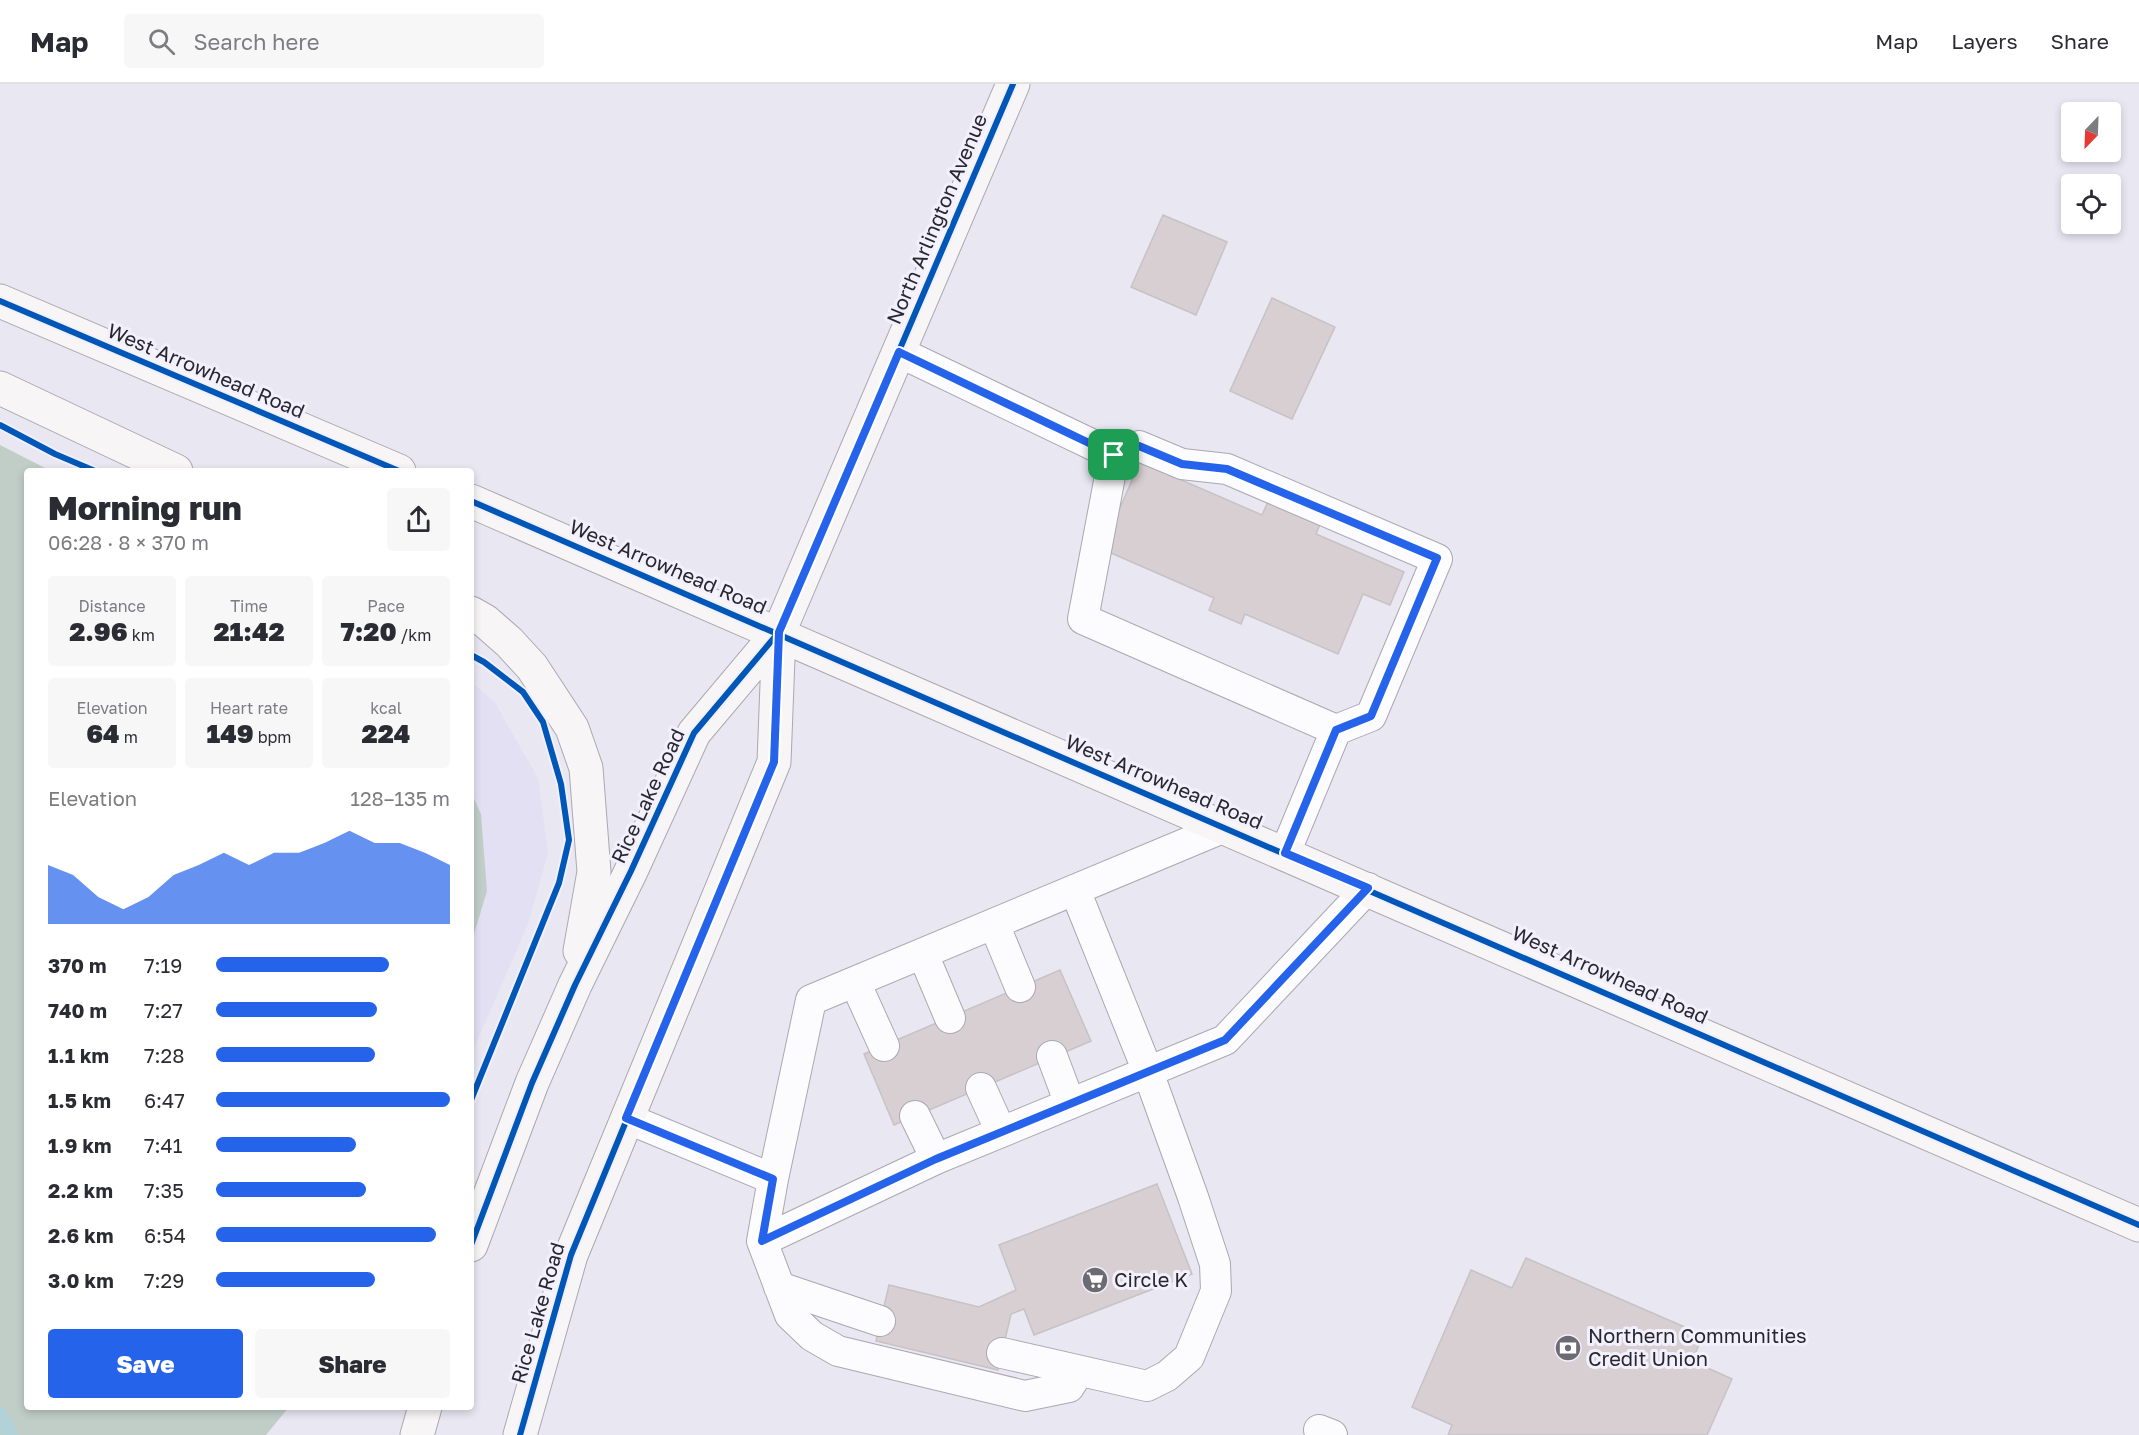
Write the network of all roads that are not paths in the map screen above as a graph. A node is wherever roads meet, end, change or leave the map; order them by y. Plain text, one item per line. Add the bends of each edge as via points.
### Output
1 (1013, 84) edge
2 (0, 301) edge
3 (899, 352) junction
4 (0, 388) edge
5 (1114, 455) junction
6 (170, 468) edge
7 (392, 468) edge
8 (474, 502) edge
9 (474, 615) edge
10 (779, 632) junction
11 (1336, 730) junction
12 (1225, 827) junction
13 (1285, 853) junction
14 (1368, 888) junction
15 (1075, 890) junction
16 (994, 924) junction
17 (923, 954) junction
18 (855, 982) junction
19 (575, 985) junction
20 (1020, 987) dead end
21 (950, 1017) dead end
22 (884, 1046) dead end
23 (1052, 1056) dead end
24 (1148, 1072) junction
25 (981, 1088) dead end
26 (1070, 1104) junction
27 (915, 1116) dead end
28 (626, 1118) junction
29 (1001, 1132) junction
30 (936, 1159) junction
31 (773, 1179) junction
32 (2139, 1225) edge
33 (474, 1237) edge
34 (762, 1241) junction
35 (779, 1287) junction
36 (880, 1321) dead end
37 (1002, 1353) dead end
38 (1079, 1371) junction
39 (423, 1410) edge
40 (417, 1435) edge
41 (520, 1435) edge

1 - 3 main road, North Arlington Avenue
2 - 7 main road, West Arrowhead Road
3 - 5 lane
3 - 10 main road, North Arlington Avenue
4 - 6 main road
5 - 11 lane via 1083,619
5 - 11 lane via 1139,446 1182,464 1227,469 1437,558 1371,716
8 - 10 main road, West Arrowhead Road
9 - 19 main road via 509,642 532,667 572,728 586,768 594,872
10 - 12 main road, West Arrowhead Road
10 - 19 main road, Rice Lake Road via 693,733
10 - 28 main road, Rice Lake Road via 774,762
11 - 13 lane
12 - 13 main road, West Arrowhead Road
12 - 15 lane
13 - 14 main road, West Arrowhead Road
14 - 24 lane via 1225,1040
14 - 32 main road, West Arrowhead Road
15 - 16 lane
15 - 24 lane
16 - 17 lane
16 - 20 lane
17 - 18 lane
17 - 21 lane
18 - 22 lane
18 - 31 lane via 811,1000
19 - 33 main road, Rice Lake Road via 532,1083
23 - 26 lane
24 - 26 lane
24 - 38 lane via 1215,1264 1216,1291 1190,1357 1167,1376 1147,1386
25 - 29 lane
26 - 29 lane
27 - 30 lane
28 - 31 lane
28 - 41 main road, Rice Lake Road via 571,1255
29 - 30 lane
30 - 34 lane
31 - 34 lane
34 - 35 lane
35 - 36 lane
35 - 38 lane via 790,1315 812,1336 838,1351 1025,1396 1069,1387
37 - 38 lane
39 - 40 main road

